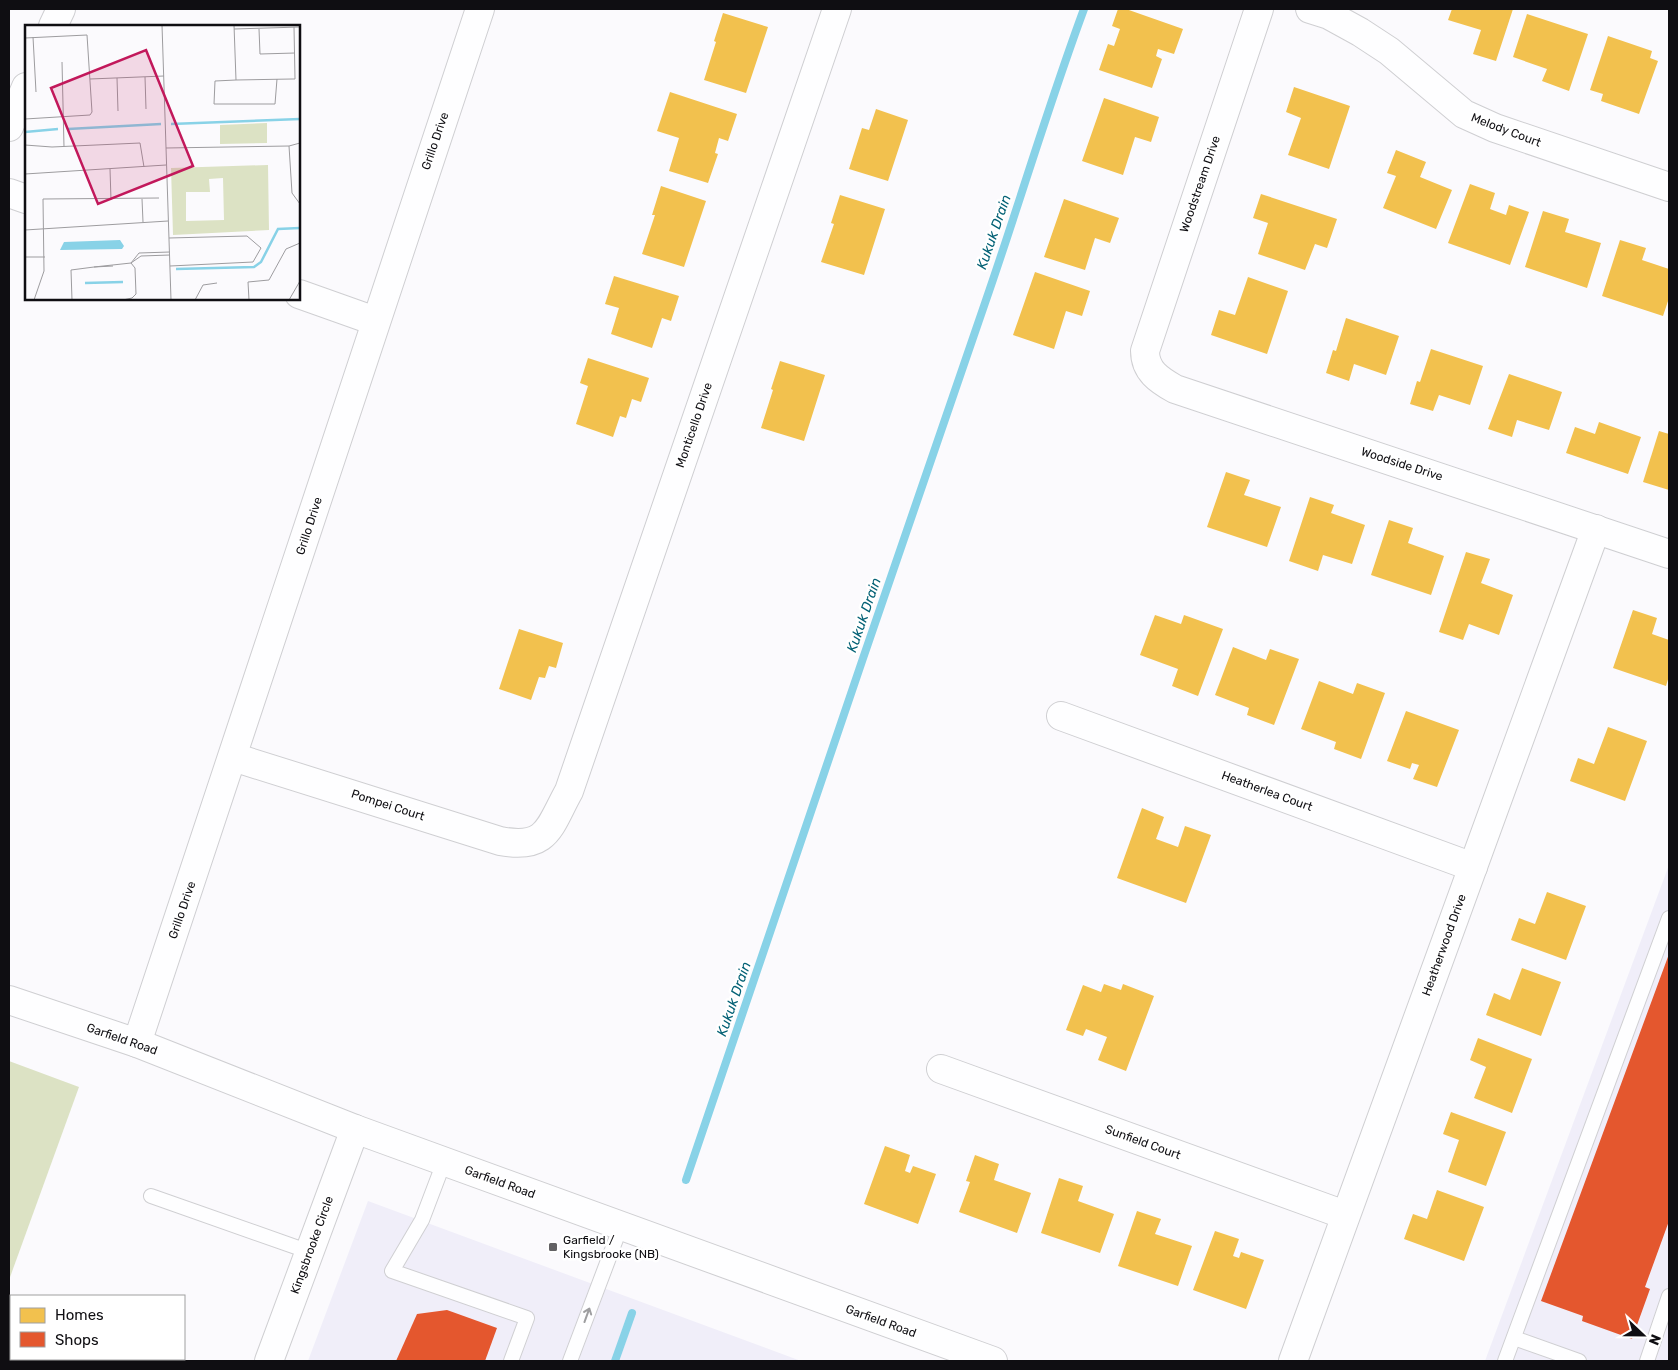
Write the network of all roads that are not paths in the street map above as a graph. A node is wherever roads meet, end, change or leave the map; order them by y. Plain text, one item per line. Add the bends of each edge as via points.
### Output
1 (61, 9) edge
2 (480, 9) edge
3 (837, 9) edge
4 (1259, 9) edge
5 (1310, 9) edge
6 (53, 25) edge
7 (25, 89) edge
8 (9, 127) edge
9 (1669, 187) edge
10 (9, 193) edge
11 (25, 199) edge
12 (300, 294) edge
13 (375, 321) junction
14 (1145, 360) joint
15 (1596, 529) junction
16 (1669, 554) edge
17 (1061, 716) dead end
18 (233, 756) junction
19 (543, 837) joint
20 (1473, 867) junction
21 (1669, 918) edge
22 (9, 1000) edge
23 (138, 1043) junction
24 (941, 1069) dead end
25 (355, 1129) junction
26 (444, 1162) junction
27 (151, 1196) dead end
28 (1345, 1215) junction
29 (621, 1226) junction
30 (310, 1252) junction
31 (1669, 1296) edge
32 (1514, 1338) junction
33 (269, 1361) edge
34 (511, 1361) edge
35 (570, 1361) edge
36 (993, 1361) edge
37 (1293, 1361) edge
38 (1505, 1361) edge
39 (1579, 1361) edge
40 (1647, 1361) edge

1 - 6 street
2 - 13 street, Grillo Drive
3 - 19 street, Monticello Drive via 569,791
4 - 14 street, Woodstream Drive via 1152,326
5 - 9 street, Melody Court via 1329,15 1389,51 1464,114 1495,128
7 - 8 street
10 - 11 street
12 - 13 street
13 - 18 street, Grillo Drive
14 - 15 street, Woodside Drive via 1151,372 1176,389
15 - 16 street, Woodside Drive
15 - 20 street, Heatherwood Drive
17 - 20 street, Heatherlea Court
18 - 19 street, Pompei Court via 500,841 516,844
18 - 23 street, Grillo Drive
20 - 28 street, Heatherwood Drive
21 - 32 lane
22 - 23 street, Garfield Road
23 - 25 street, Garfield Road
24 - 28 street, Sunfield Court
25 - 26 street, Garfield Road
25 - 30 street, Kingsbrooke Circle
26 - 29 street, Garfield Road
26 - 34 lane via 422,1220 392,1270 527,1318
27 - 30 lane
28 - 37 street, Heatherwood Drive
35 -> 29 lane
29 - 36 street, Garfield Road
30 - 33 street, Kingsbrooke Circle
31 - 40 lane
32 - 38 lane
32 - 39 lane

